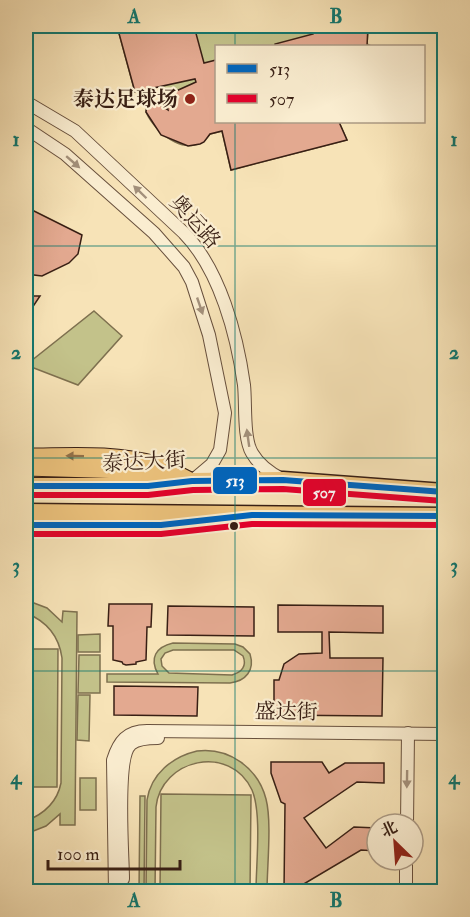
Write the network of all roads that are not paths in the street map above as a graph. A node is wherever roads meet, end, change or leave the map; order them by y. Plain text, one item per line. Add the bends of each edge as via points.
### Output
1 (26, 102) edge
2 (26, 128) edge
3 (26, 456) edge
4 (26, 468) edge
5 (284, 480) junction
6 (192, 481) junction
7 (26, 486) edge
8 (444, 492) edge
9 (26, 512) edge
10 (252, 515) junction
11 (444, 516) edge
12 (26, 525) edge
13 (444, 734) edge
14 (408, 737) junction
15 (129, 740) junction
16 (444, 740) edge
17 (407, 812) edge
18 (26, 855) edge
19 (406, 872) edge
20 (29, 891) edge
21 (115, 891) edge
22 (123, 891) edge
23 (406, 891) edge

5 -> 1 street, 奥运路 via 268,472 250,451 236,348 206,260 184,233 75,131
2 -> 6 street, 奥运路 via 65,154 154,233 192,282 209,335 225,413 220,450 212,465
6 -> 3 main road via 157,464 136,459
4 - 6 main road via 126,471
5 - 6 highway, 泰达大街
5 - 8 highway, 泰达大街
6 - 7 highway, 泰达大街 via 147,486
9 - 10 highway
10 - 11 highway
10 - 12 main road via 161,525
13 - 14 street, 盛达街
14 - 15 street, 盛达街
14 - 16 street, 盛达街
14 -> 17 street
15 - 21 street via 116,751 112,770
15 - 22 street via 121,779
18 - 20 lane
19 - 23 street

